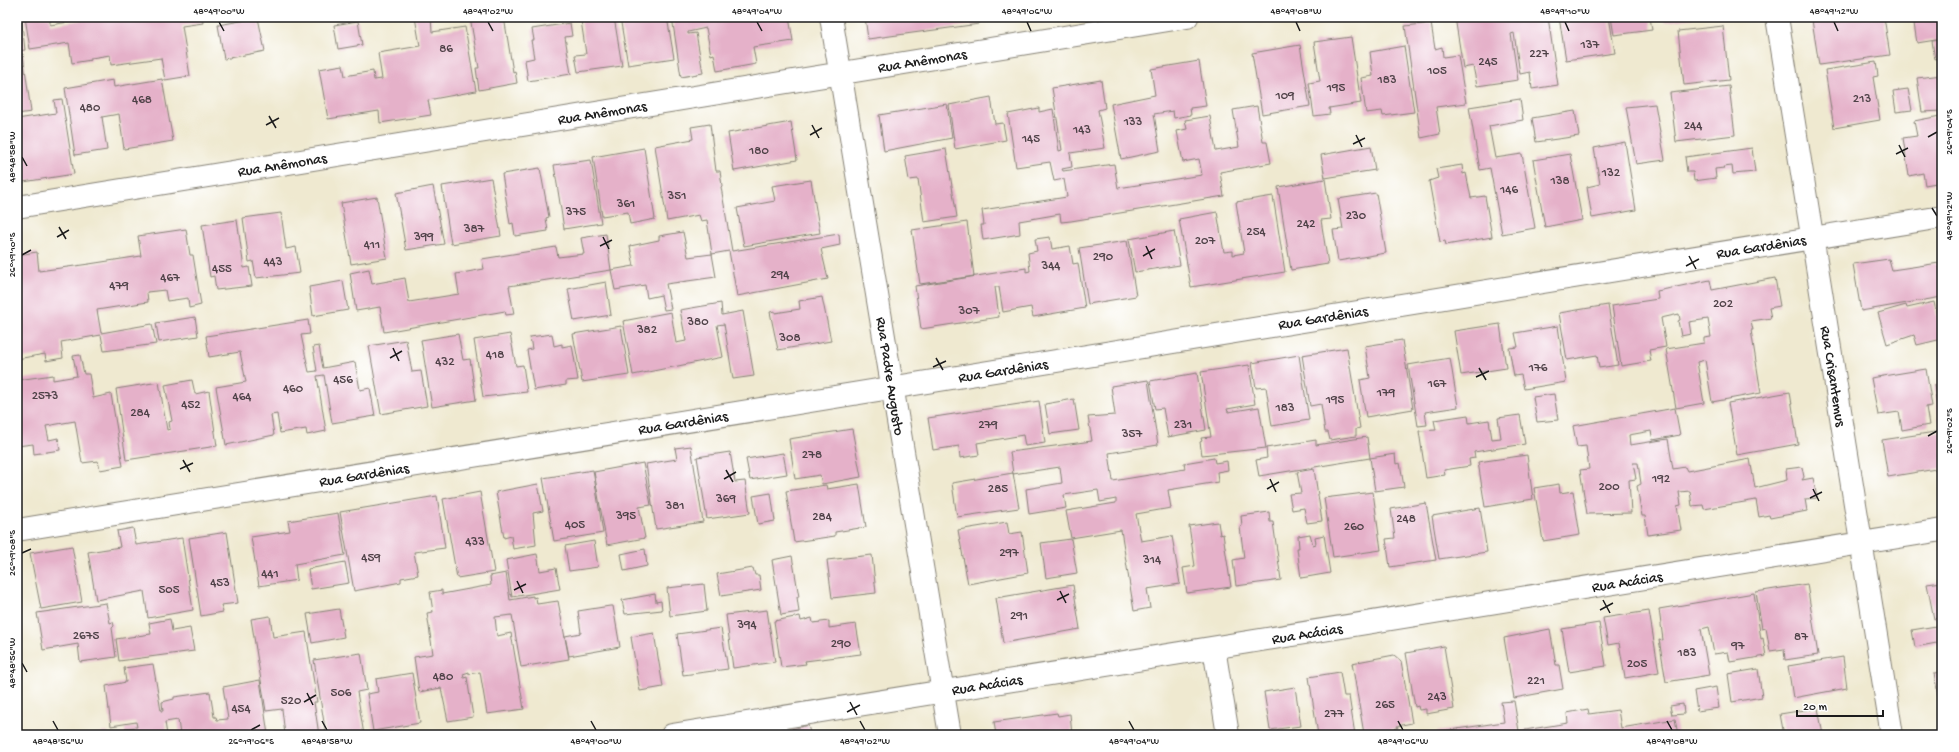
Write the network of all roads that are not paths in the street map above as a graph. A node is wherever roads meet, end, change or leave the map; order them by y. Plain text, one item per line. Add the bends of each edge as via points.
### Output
1 (831, 17) edge
2 (1187, 17) edge
3 (1777, 17) edge
4 (840, 73) junction
5 (17, 207) edge
6 (1942, 216) edge
7 (1812, 238) junction
8 (892, 388) junction
9 (17, 530) edge
10 (1942, 530) edge
11 (1861, 543) junction
12 (1214, 648) junction
13 (943, 691) junction
14 (672, 735) edge
15 (950, 735) edge
16 (1228, 735) edge
17 (1892, 735) edge

1 - 4 street, Rua Padre Augusto
2 - 4 street, Rua Anêmonas
3 - 7 street, Rua Crisantemus
4 - 5 street, Rua Anêmonas
4 - 8 street, Rua Padre Augusto
6 - 7 street, Rua Gardênias
7 - 8 street, Rua Gardênias
7 - 11 street, Rua Crisantemus
8 - 9 street, Rua Gardênias
8 - 13 street, Rua Padre Augusto
10 - 11 street, Rua Acácias
11 - 12 street, Rua Acácias
11 - 17 street, Rua Crisantemus
12 - 13 street, Rua Acácias
12 - 16 street
13 - 14 street, Rua Acácias
13 - 15 street, Rua Padre Augusto

